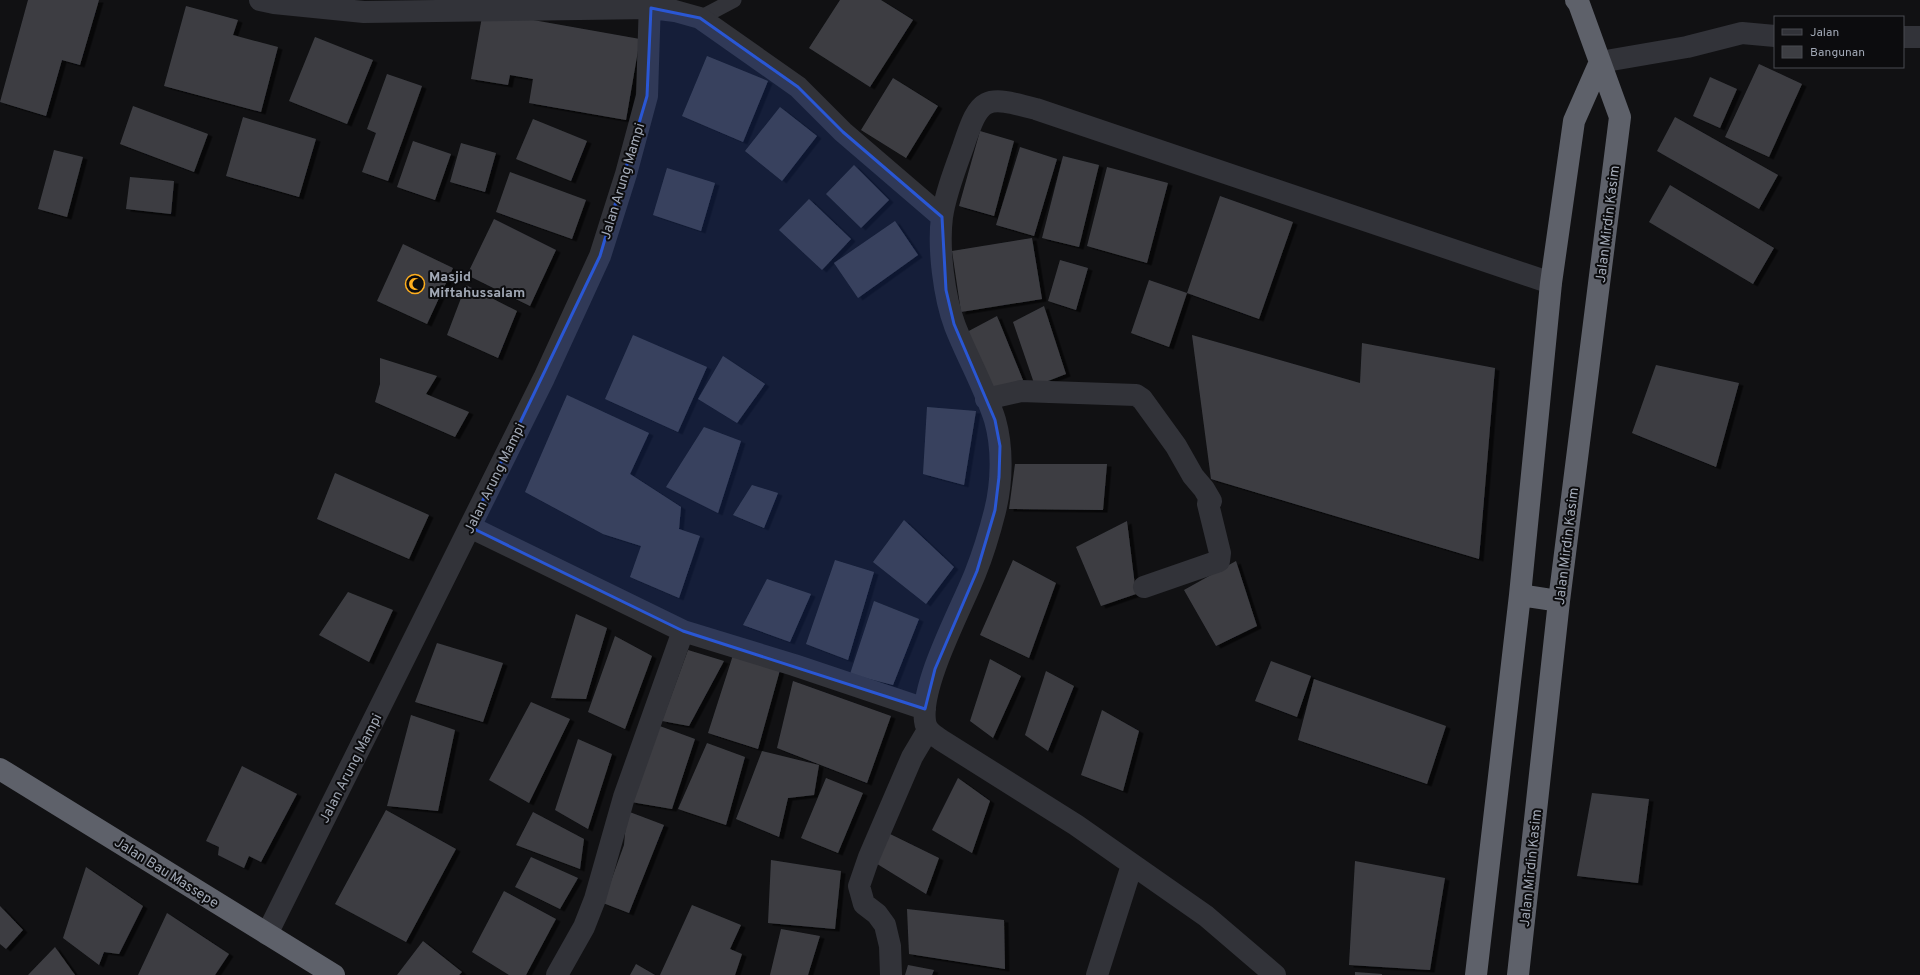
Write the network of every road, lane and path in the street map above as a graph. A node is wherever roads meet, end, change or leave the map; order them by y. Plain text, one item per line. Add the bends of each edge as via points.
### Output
1 (260, 0) edge
2 (734, 0) edge
3 (1576, 0) edge
4 (651, 4) edge
5 (700, 18) junction
6 (1774, 36) edge
7 (1904, 37) edge
8 (1920, 37) edge
9 (1600, 62) junction
10 (942, 217) junction
11 (1551, 283) junction
12 (986, 399) junction
13 (470, 527) junction
14 (1144, 587) dead end
15 (1520, 595) junction
16 (1559, 601) junction
17 (683, 631) junction
18 (925, 709) junction
19 (928, 730) junction
20 (0, 769) edge
21 (1132, 865) junction
22 (267, 934) junction
23 (334, 975) edge
24 (557, 975) edge
25 (891, 975) edge
26 (1097, 975) edge
27 (1275, 975) edge
28 (1476, 975) edge
29 (1518, 975) edge

1 - 4 street via 364,12
2 - 5 lane
3 - 9 highway
4 - 5 street
4 - 13 street, Jalan Arung Mampi via 647,96 600,256 544,378
5 - 10 street via 798,87 843,132
6 - 9 street via 1742,33
7 - 8 street
9 - 11 highway via 1574,121
9 - 16 highway, Jalan Mirdin Kasim via 1620,117
10 - 11 street via 972,119 981,107 992,100 1005,100
10 - 12 street via 942,255 946,290 954,324
11 - 15 highway
12 - 14 street via 1021,392 1136,394 1142,399 1176,446 1192,476 1210,498 1208,504 1220,553 1219,561
12 - 18 street via 995,420 1000,446 995,510 976,571 935,669
13 - 17 street
13 - 22 street, Jalan Arung Mampi
15 - 16 highway
15 - 28 highway
16 - 29 highway, Jalan Mirdin Kasim
17 - 18 street
17 - 24 street via 624,797 595,899 584,927
18 - 19 street
19 - 21 street via 1076,825
19 - 25 street via 912,757 859,886 864,904 877,914 885,925 890,946
20 - 22 highway, Jalan Bau Massepe
21 - 26 street
21 - 27 street via 1206,916
22 - 23 highway, Jalan Bau Massepe

